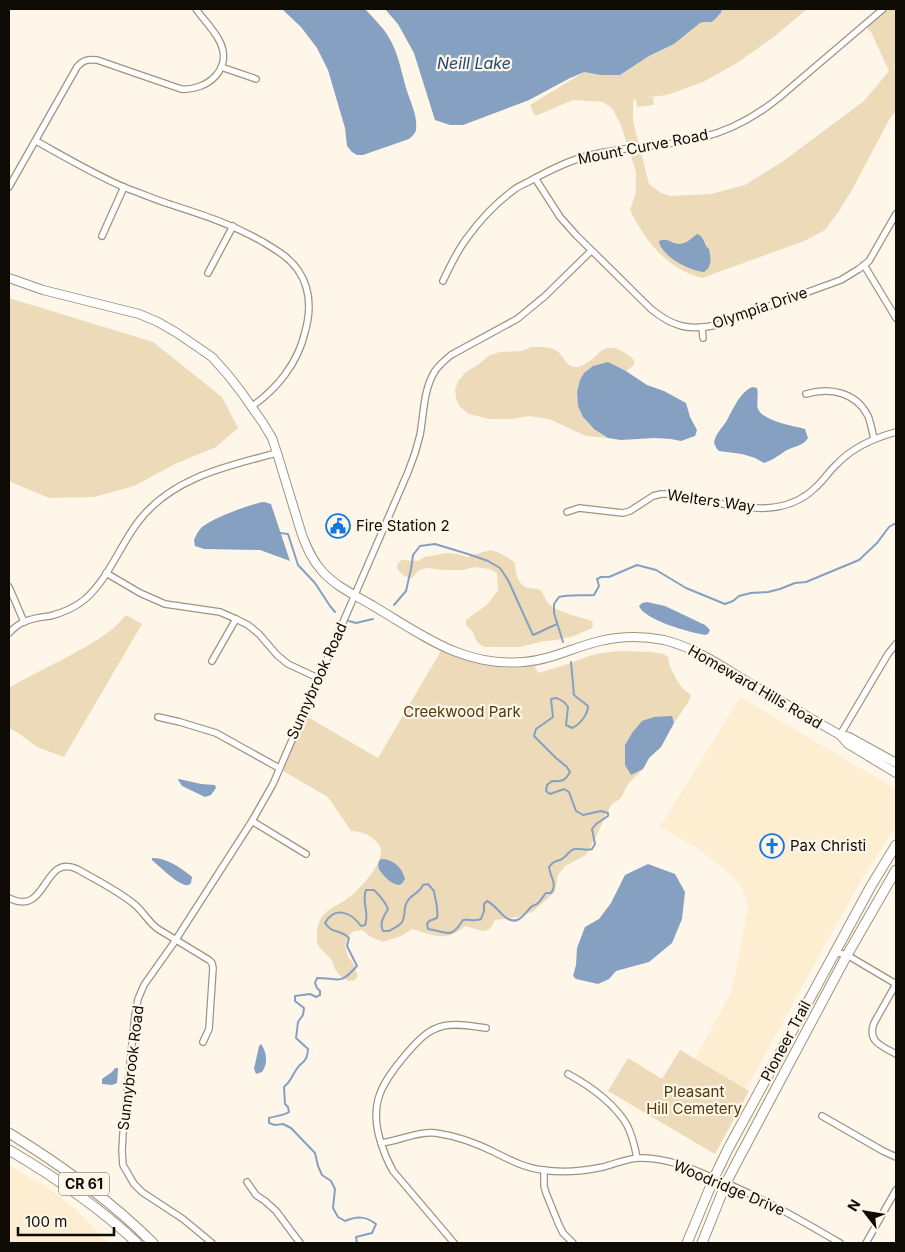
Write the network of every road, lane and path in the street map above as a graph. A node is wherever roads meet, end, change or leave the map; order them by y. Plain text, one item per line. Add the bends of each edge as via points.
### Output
1 (196, 9) edge
2 (883, 9) edge
3 (221, 67) junction
4 (256, 79) dead end
5 (36, 141) junction
6 (535, 178) junction
7 (9, 187) edge
8 (124, 187) junction
9 (896, 214) edge
10 (233, 226) junction
11 (102, 236) dead end
12 (591, 251) junction
13 (864, 265) junction
14 (208, 273) dead end
15 (9, 278) edge
16 (443, 281) dead end
17 (896, 318) edge
18 (702, 327) junction
19 (703, 338) dead end
20 (806, 394) dead end
21 (251, 407) junction
22 (896, 432) edge
23 (874, 439) junction
24 (277, 453) junction
25 (567, 512) dead end
26 (106, 573) junction
27 (9, 587) edge
28 (354, 595) junction
29 (236, 619) junction
30 (24, 622) junction
31 (9, 633) edge
32 (896, 644) edge
33 (212, 661) dead end
34 (318, 678) junction
35 (158, 717) dead end
36 (840, 735) junction
37 (896, 763) edge
38 (279, 768) junction
39 (896, 773) edge
40 (252, 821) junction
41 (896, 845) edge
42 (306, 854) dead end
43 (62, 860) dead end
44 (64, 867) junction
45 (896, 870) edge
46 (9, 898) edge
47 (176, 940) junction
48 (834, 952) junction
49 (847, 955) junction
50 (896, 984) edge
51 (486, 1028) dead end
52 (203, 1042) dead end
53 (896, 1054) edge
54 (568, 1074) dead end
55 (822, 1116) dead end
56 (9, 1133) edge
57 (381, 1143) junction
58 (9, 1150) edge
59 (896, 1157) edge
60 (637, 1158) junction
61 (544, 1170) junction
62 (714, 1178) junction
63 (247, 1182) dead end
64 (726, 1183) junction
65 (896, 1190) edge
66 (137, 1243) edge
67 (153, 1243) edge
68 (212, 1243) edge
69 (300, 1243) edge
70 (454, 1243) edge
71 (573, 1243) edge
72 (687, 1243) edge
73 (702, 1243) edge
74 (840, 1243) edge
75 (866, 1243) edge

1 - 3 street via 220,40
2 - 6 street, Mount Curve Road via 764,110 743,122 701,138 592,154
3 - 4 street
3 - 5 street via 205,85 190,89 91,57 77,67
5 - 7 street
5 - 8 street
6 - 12 street, Olympia Drive via 560,217
6 - 16 street, Mount Curve Road via 500,202 478,225 454,258
8 - 10 street
8 - 11 street
9 - 13 street, Olympia Drive
10 - 14 street
10 - 21 street via 281,252 290,261 304,282 310,307 304,336 291,366 270,392
12 - 18 street, Olympia Drive via 670,323
12 - 28 street, Sunnybrook Road via 517,319 451,354 435,371 427,393 415,454
13 - 17 street
13 - 18 street, Olympia Drive via 841,280 718,325
15 - 21 street, Homeward Hills Road via 158,322 212,358
18 - 19 street
20 - 23 street via 823,390 850,396 864,408
21 - 24 street, Homeward Hills Road via 272,438
22 - 23 street, Welters Way
23 - 25 street, Welters Way via 849,453 805,496 779,506 750,509 661,494 623,513 580,508
24 - 26 street via 195,477 164,496 138,521
24 - 28 street, Homeward Hills Road via 313,561 327,577
26 - 29 street via 140,594 165,604 220,612
26 - 30 street via 94,589 74,606
27 - 30 street
28 - 34 street, Sunnybrook Road
28 - 36 street, Homeward Hills Road via 437,644 471,658 489,661 543,659 623,637 675,643 710,658
29 - 33 street
29 - 34 street via 259,634 288,664
30 - 31 street
32 - 36 street
34 - 38 street, Sunnybrook Road
35 - 38 street via 216,733
36 - 37 street, Homeward Hills Road
36 - 39 street, Homeward Hills Road via 848,744
38 - 40 street, Sunnybrook Road
40 - 42 street
40 - 47 street, Sunnybrook Road
41 - 48 main road, Pioneer Trail
43 - 44 street
44 - 46 street via 54,872 32,900 18,902
44 - 47 street via 77,869 129,900 152,924
45 - 49 main road, Pioneer Trail
47 - 52 street via 212,963 210,1029
47 - 68 street, Sunnybrook Road via 144,985 138,999 123,1165 142,1192
48 - 49 street
48 - 62 main road, Pioneer Trail
49 - 50 street
49 - 64 main road, Pioneer Trail
50 - 53 street via 872,1028 875,1040
51 - 57 street via 444,1025 420,1038 395,1067 381,1090 375,1111
54 - 60 street via 595,1091 622,1117 632,1136
55 - 59 street
56 - 67 main road, CR 61 via 75,1176
57 - 61 street, Woodridge Drive via 435,1133 467,1141 514,1163
57 - 70 street via 393,1171
58 - 66 main road, CR 61 via 77,1193
60 - 61 street, Woodridge Drive via 588,1170
60 - 62 street, Woodridge Drive via 670,1161
61 - 71 street via 544,1186 558,1225
62 - 64 street, Woodridge Drive
62 - 72 main road, Pioneer Trail
63 - 69 street via 256,1195 276,1211
64 - 73 main road, Pioneer Trail
64 - 74 street, Woodridge Drive via 785,1211
65 - 75 street

